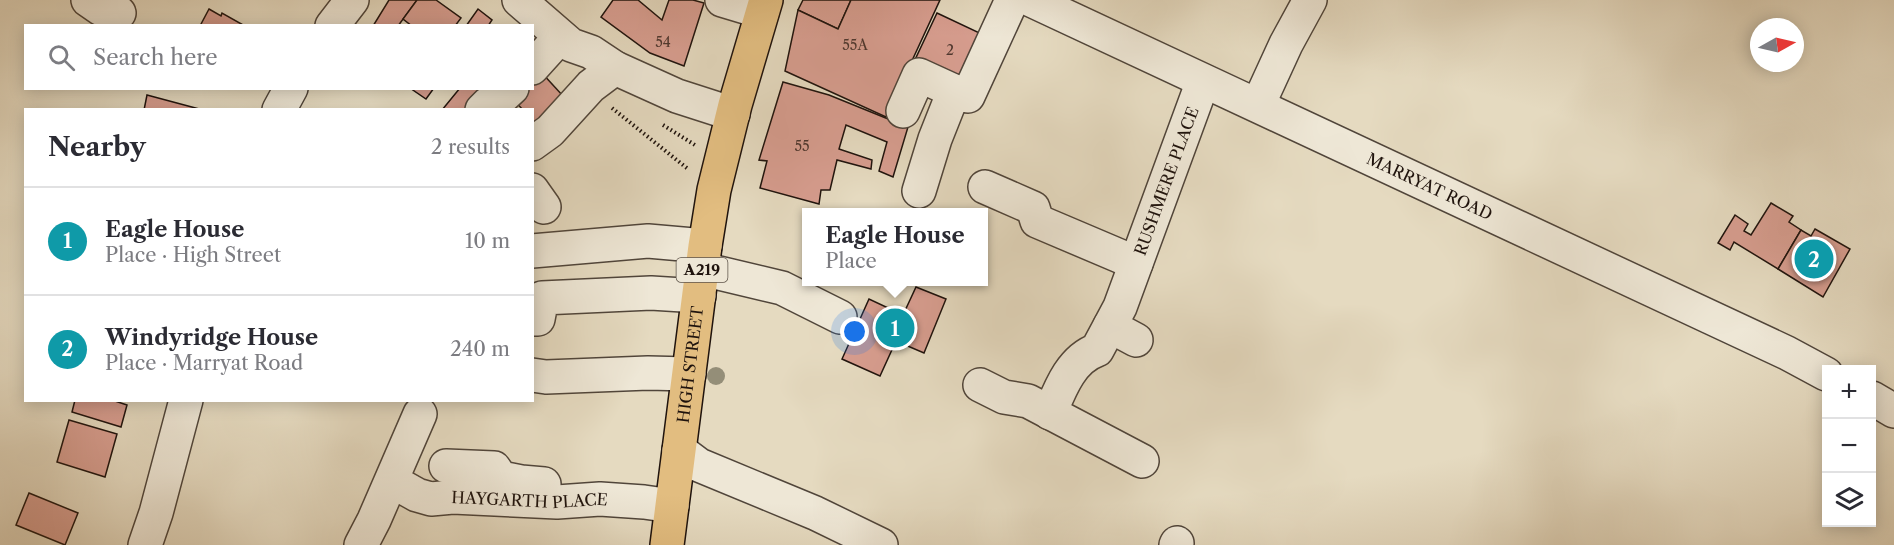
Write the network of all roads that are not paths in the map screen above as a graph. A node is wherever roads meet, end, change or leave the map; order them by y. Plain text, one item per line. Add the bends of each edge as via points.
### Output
1 (87, 0) edge
2 (352, 0) edge
3 (519, 0) edge
4 (722, 0) edge
5 (1012, 0) edge
6 (1031, 0) edge
7 (1310, 0) edge
8 (764, 6) edge
9 (119, 13) dead end
10 (334, 24) edge
11 (560, 37) junction
12 (534, 66) edge
13 (603, 77) junction
14 (1203, 81) junction
15 (290, 90) edge
16 (510, 90) edge
17 (954, 91) junction
18 (1258, 105) junction
19 (280, 108) edge
20 (484, 108) edge
21 (903, 111) dead end
22 (733, 114) junction
23 (534, 143) edge
24 (985, 187) dead end
25 (919, 191) dead end
26 (534, 251) edge
27 (702, 270) junction
28 (1132, 272) junction
29 (840, 317) dead end
30 (534, 319) edge
31 (1822, 371) edge
32 (534, 375) edge
33 (688, 380) junction
34 (980, 385) dead end
35 (534, 393) edge
36 (1876, 400) edge
37 (185, 402) edge
38 (1894, 411) edge
39 (1050, 413) junction
40 (416, 424) dead end
41 (679, 450) junction
42 (1142, 461) dead end
43 (446, 466) dead end
44 (392, 481) junction
45 (673, 496) junction
46 (368, 533) edge
47 (862, 541) edge
48 (145, 545) edge
49 (667, 545) edge

1 - 9 street via 100,9
2 - 10 street
3 - 11 street
4 - 8 street
5 - 17 street via 968,96
6 - 14 street, MARRYAT ROAD
7 - 18 street
8 - 22 main road, HIGH STREET / A219
11 - 12 street
11 - 13 street via 591,52
13 - 22 street
13 - 23 street
14 - 18 street, MARRYAT ROAD
14 - 28 street, RUSHMERE PLACE
15 - 19 street
16 - 20 street
17 - 21 street via 919,75
17 - 25 street
18 - 31 street, MARRYAT ROAD
22 - 27 main road, HIGH STREET / A219 via 714,190
24 - 28 street via 1033,208 1037,221
26 - 27 street via 648,241
27 - 29 street via 782,288
27 - 30 street via 651,293 542,298 538,319
27 - 33 main road, HIGH STREET / A219
28 - 39 street, RUSHMERE PLACE via 1120,307 1123,333 1086,354 1070,372
32 - 33 street via 648,372
33 - 35 street via 561,395
33 - 41 main road, HIGH STREET / A219
34 - 39 street
36 - 38 street
37 - 48 street
39 - 42 street
40 - 44 street
41 - 45 main road, HIGH STREET / A219
41 - 47 street via 699,465 815,513
43 - 45 street via 494,468 501,478 521,482 600,482
44 - 45 street, HAYGARTH PLACE via 431,498 644,502
44 - 46 street
45 - 49 main road, HIGH STREET / A219

